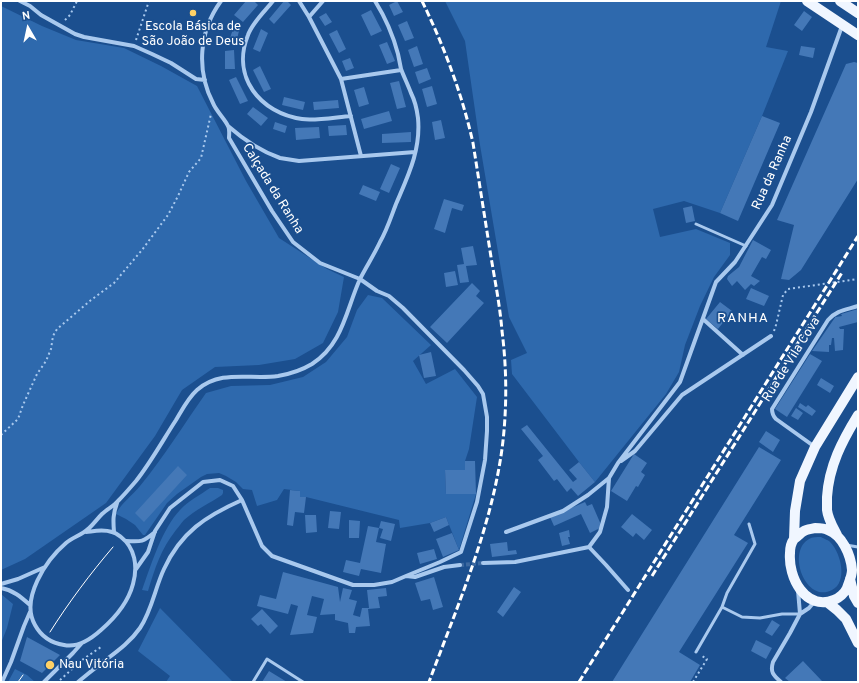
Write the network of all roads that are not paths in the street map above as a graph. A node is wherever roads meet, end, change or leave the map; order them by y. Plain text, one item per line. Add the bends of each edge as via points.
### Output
1 (20, 1) edge
2 (221, 1) edge
3 (273, 1) edge
4 (299, 1) edge
5 (323, 1) edge
6 (375, 1) edge
7 (807, 1) edge
8 (840, 1) edge
9 (858, 13) edge
10 (310, 17) junction
11 (843, 24) junction
12 (858, 35) edge
13 (402, 70) junction
14 (341, 79) junction
15 (205, 80) junction
16 (351, 116) junction
17 (228, 126) junction
18 (416, 152) junction
19 (361, 156) junction
20 (696, 224) dead end
21 (746, 246) junction
22 (360, 279) junction
23 (858, 306) edge
24 (703, 318) junction
25 (771, 336) road end
26 (743, 355) junction
27 (858, 377) edge
28 (858, 414) edge
29 (815, 447) junction
30 (618, 463) junction
31 (609, 478) junction
32 (242, 500) junction
33 (118, 502) junction
34 (749, 524) dead end
35 (155, 531) junction
36 (86, 532) junction
37 (114, 532) junction
38 (506, 532) dead end
39 (837, 535) junction
40 (794, 540) junction
41 (126, 541) junction
42 (844, 544) junction
43 (589, 547) junction
44 (858, 547) edge
45 (482, 563) tunnel mouth
46 (460, 565) tunnel mouth
47 (45, 567) junction
48 (136, 568) junction
49 (852, 572) junction
50 (406, 576) junction
51 (1, 584) edge
52 (797, 586) junction
53 (1, 588) edge
54 (628, 590) dead end
55 (815, 601) junction
56 (827, 602) junction
57 (858, 603) edge
58 (30, 605) junction
59 (722, 607) junction
60 (30, 612) junction
61 (800, 614) junction
62 (858, 643) edge
63 (81, 644) junction
64 (696, 652) road end
65 (2, 682) edge
66 (44, 682) edge
67 (78, 682) edge
68 (252, 682) edge
69 (303, 682) edge
70 (781, 682) edge

1 - 15 street via 67,30 84,37 134,46 171,63 196,79
2 - 15 street, Calçada da Ranha via 208,24 203,42
3 - 16 street via 254,25 244,48 244,70 249,84 266,106 290,117 304,119
4 - 10 street
5 - 10 street
6 - 13 street via 392,35
7 - 11 main road
8 - 9 main road
10 - 14 street
11 - 12 main road
11 - 21 street, Rua da Ranha via 772,205
13 - 14 street
13 - 18 street via 416,106
14 - 16 street
15 - 17 street, Calçada da Ranha via 213,105
16 - 19 street
17 - 19 street via 246,141 281,158 299,161
17 - 22 street, Calçada da Ranha via 230,138 293,242 320,264
18 - 19 street
18 - 22 street via 382,240
20 - 21 lane
21 - 24 street, Rua da Ranha via 716,282
22 - 33 street via 340,333 320,358 304,368 277,376 232,376 211,381 197,390 186,402 147,465
22 - 50 street, Calçada da Ranha via 389,296 403,308 464,370 483,394 487,417 484,460 477,502 461,552
23 - 29 street, Rua de Vila Cova via 833,314 772,409 773,416
24 - 26 street
24 - 30 street, Rua da Ranha via 680,382
25 - 26 street, Rua da Ranha
26 - 30 street, Rua da Ranha via 682,395 634,452
27 - 29 main road
28 - 39 main road via 833,463 828,489 827,510
29 - 40 main road via 800,481
30 - 31 street, Rua da Ranha
31 - 38 street via 564,511
31 - 43 street, Rua da Ranha via 607,507 600,532
32 - 35 street via 233,486 220,480 203,482 170,508
32 - 50 street via 262,546 272,556 353,585 374,586
32 - 67 street via 213,514 178,544 164,569 152,604 140,628 125,645
33 - 36 street via 101,515
33 - 37 street via 112,519
34 - 59 lane via 755,544 726,593
35 - 41 street via 139,542
35 - 48 street via 148,552
36 - 37 street
36 - 47 street via 66,542
37 - 41 street
39 - 40 main road via 827,529 816,528 803,531
39 - 42 main road
40 - 52 main road via 789,561
41 - 48 street via 134,554
42 - 44 lane
42 - 49 main road
43 - 45 street via 515,562
43 - 54 street
46 - 50 street via 444,567 415,577
47 - 51 street
47 - 58 street via 38,578
48 - 63 street via 133,584 121,610 94,636
49 - 56 main road via 846,590 839,597
49 - 57 main road via 854,596
52 - 55 main road
52 - 61 street
53 - 58 street via 16,593
55 - 56 main road
55 - 61 street
56 - 62 main road via 846,619
58 - 60 street
59 - 61 lane via 742,617
59 - 64 lane
60 - 63 street via 40,633 52,642 66,646
60 - 65 street
61 - 70 street via 773,662 773,674
63 - 66 street
68 - 69 lane via 267,659

